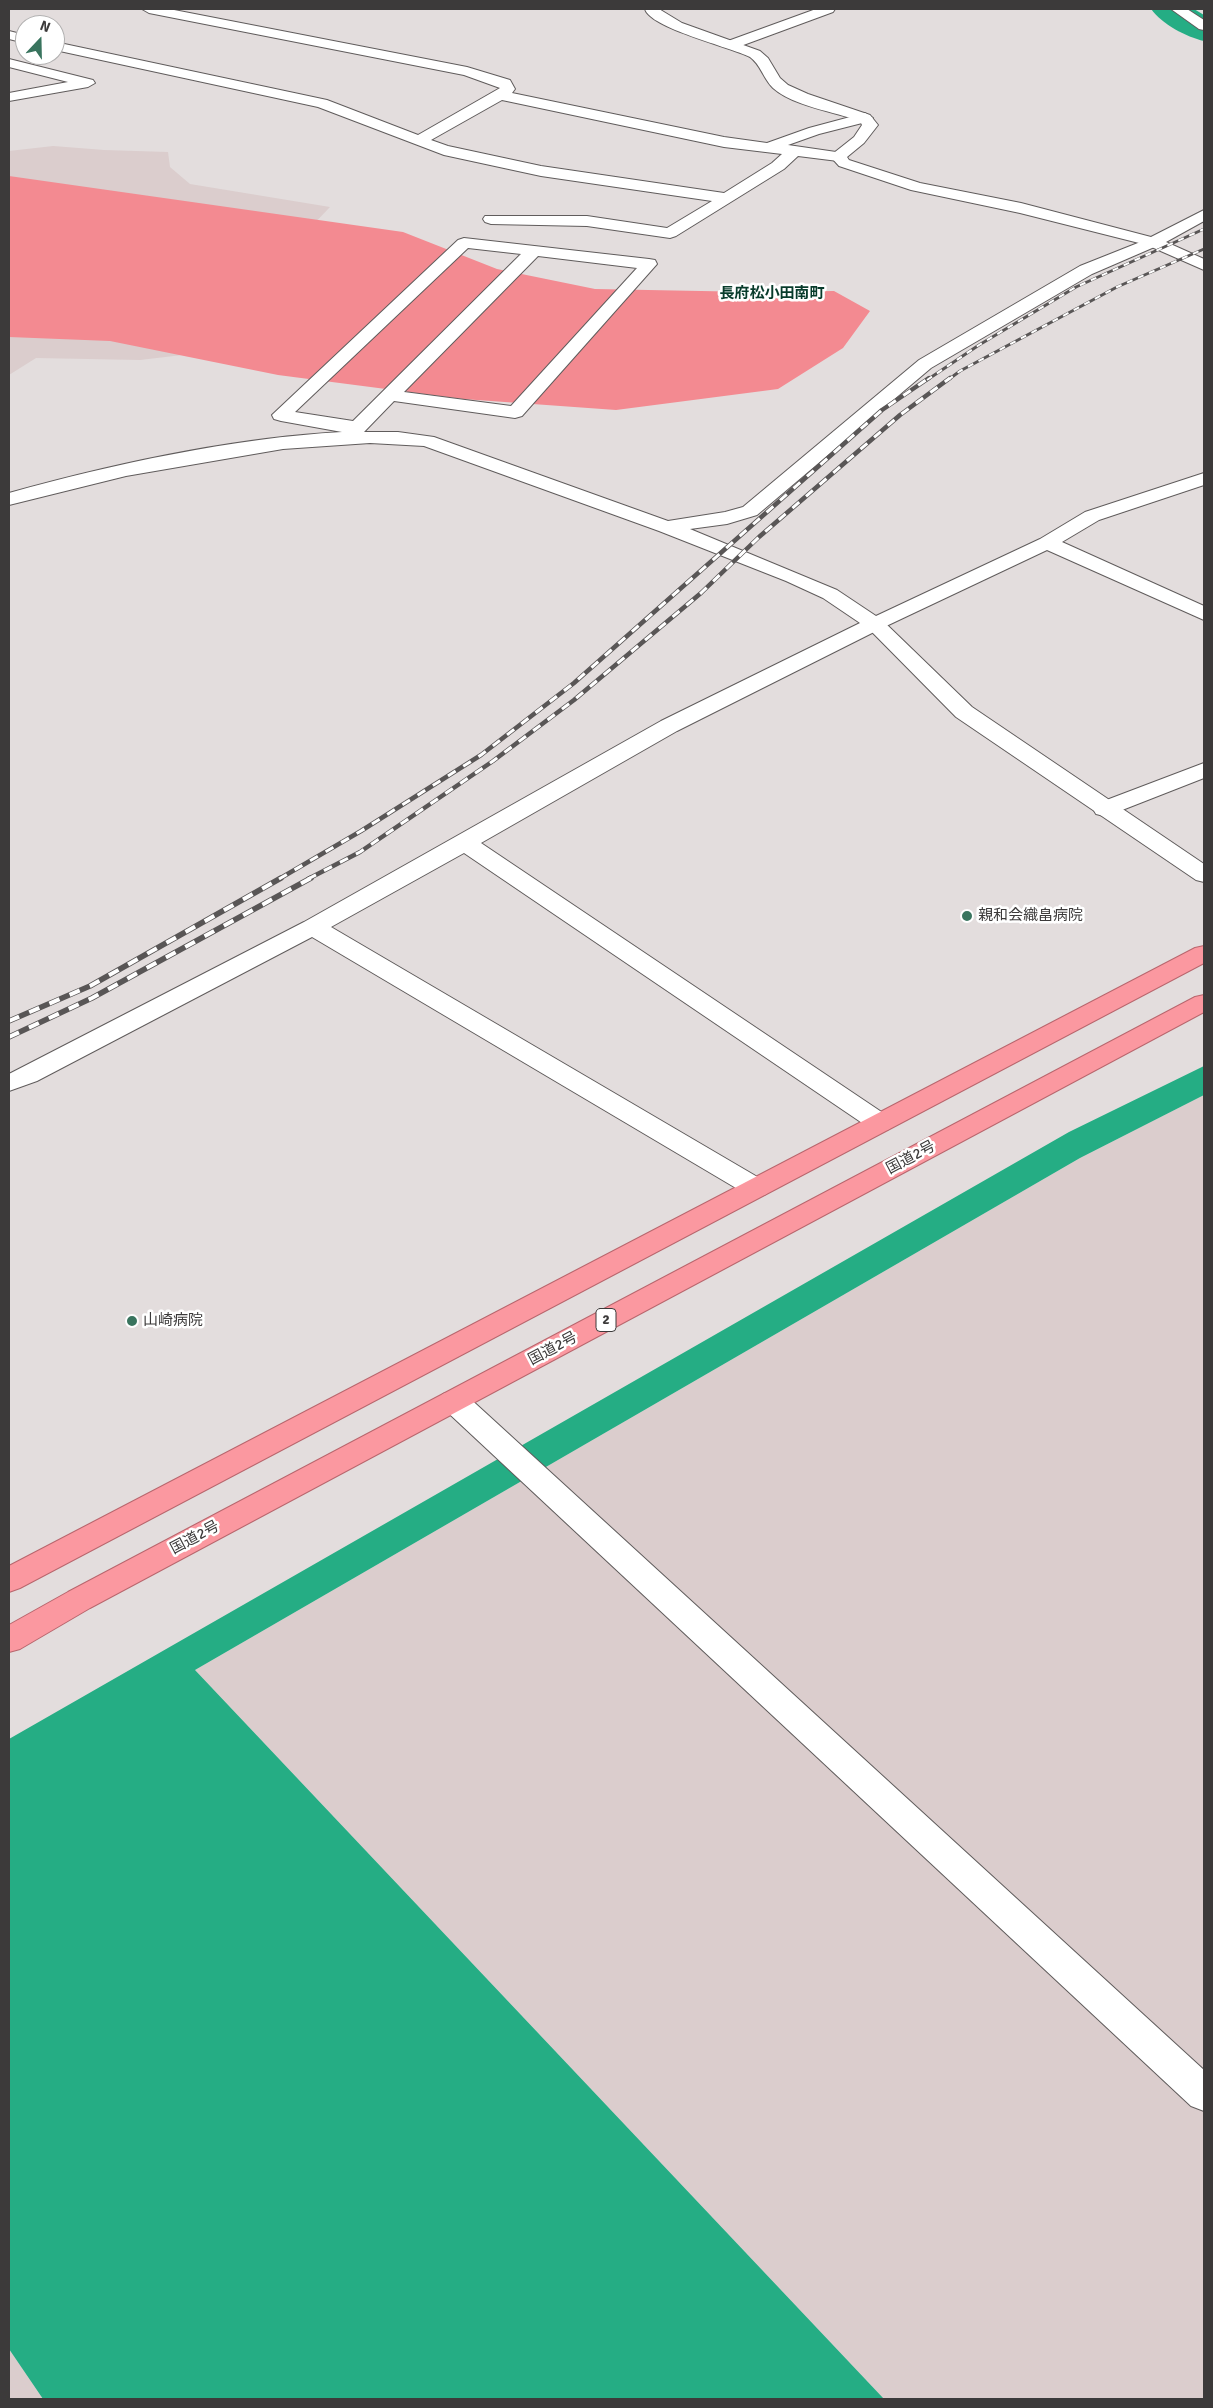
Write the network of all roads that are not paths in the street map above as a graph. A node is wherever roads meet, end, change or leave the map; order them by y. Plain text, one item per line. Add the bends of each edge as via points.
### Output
1 (149, 9) edge
2 (652, 9) edge
3 (828, 9) edge
4 (1178, 9) edge
5 (1202, 23) edge
6 (733, 44) junction
7 (65, 48) edge
8 (65, 60) edge
9 (9, 63) edge
10 (150, 66) junction
11 (500, 95) junction
12 (9, 97) edge
13 (865, 118) junction
14 (418, 141) junction
15 (765, 148) junction
16 (794, 151) junction
17 (838, 156) junction
18 (727, 198) junction
19 (1204, 215) edge
20 (491, 219) dead end
21 (1153, 242) junction
22 (533, 252) junction
23 (1203, 264) edge
24 (389, 395) junction
25 (353, 432) junction
26 (1204, 480) edge
27 (9, 498) edge
28 (666, 527) junction
29 (1047, 544) junction
30 (1204, 614) edge
31 (875, 624) junction
32 (1204, 770) edge
33 (1104, 809) junction
34 (465, 843) junction
35 (1204, 875) edge
36 (313, 927) junction
37 (1204, 954) edge
38 (1204, 1002) edge
39 (9, 1083) edge
40 (880, 1123) junction
41 (756, 1188) junction
42 (454, 1401) junction
43 (9, 1580) edge
44 (9, 1640) edge
45 (1204, 2094) edge

1 - 11 street via 496,79 505,83 508,89
2 - 6 street via 673,25
3 - 6 street
4 - 5 street
6 - 13 street via 764,60 771,76 782,88
7 - 10 street
8 - 10 street via 96,67
9 - 12 street via 88,83
10 - 14 street via 322,103
11 - 14 street
11 - 15 street
13 - 15 street
13 - 17 street via 870,125
14 - 18 street via 444,150 542,171
15 - 16 street
16 - 17 street
16 - 18 street via 778,166
17 - 21 street via 844,163 860,170 917,187 1012,206
18 - 20 street via 670,233 587,221
19 - 21 street
21 - 23 street
21 - 28 street via 1086,270 925,364 750,511 727,518
22 - 24 street
22 - 24 street via 649,264 515,412
22 - 25 street via 464,243 281,415
24 - 25 street
25 - 27 street via 156,464
25 - 28 street via 427,441
26 - 29 street via 1092,516
28 - 31 street via 830,594
29 - 30 street
29 - 31 street
31 - 33 street via 964,712
31 - 34 street via 669,726
32 - 33 street
33 - 35 street
34 - 36 street
34 - 40 street
36 - 39 street
36 - 41 street
37 - 40 highway
38 - 42 highway, 国道2号 / 2
40 - 41 highway
41 - 43 highway
42 - 44 highway, 国道2号 / 2
42 - 45 street

